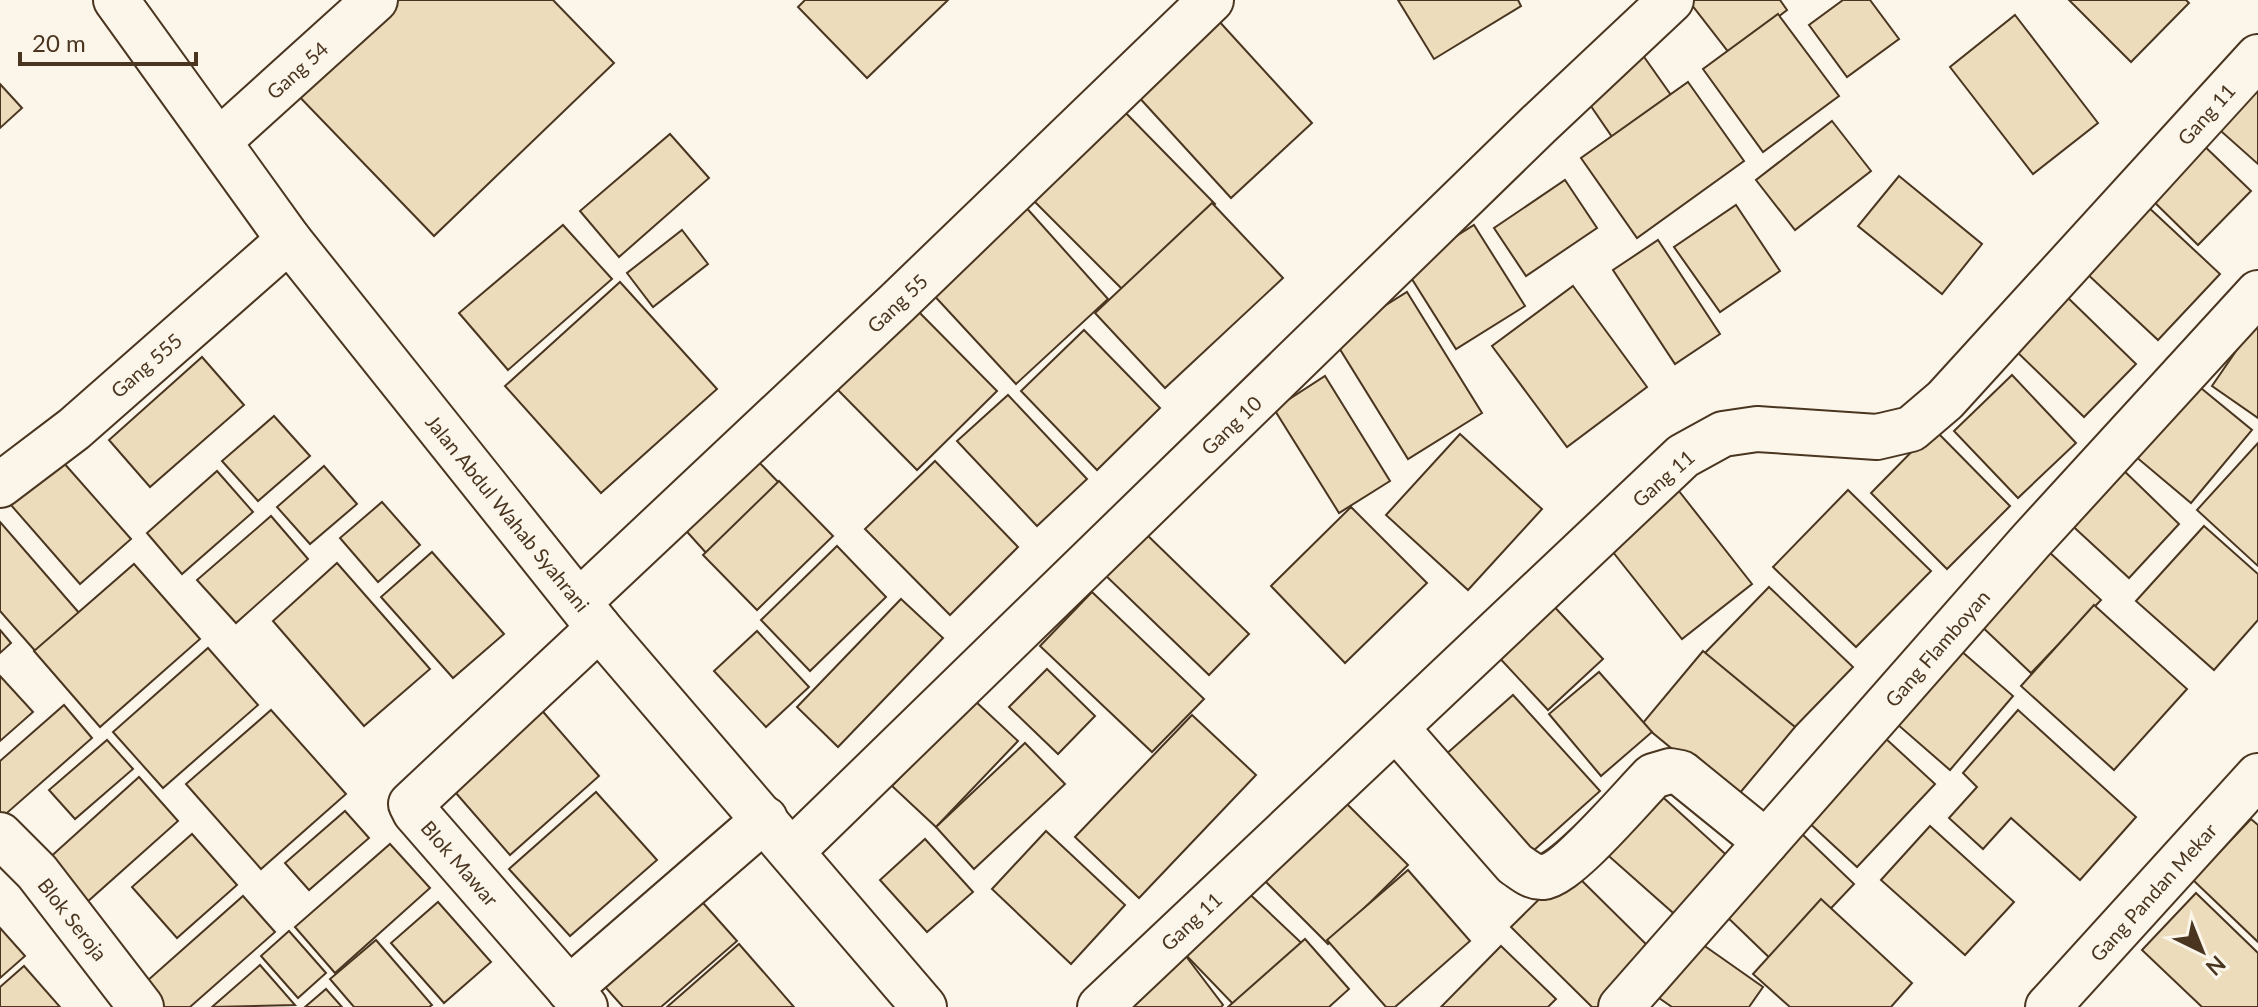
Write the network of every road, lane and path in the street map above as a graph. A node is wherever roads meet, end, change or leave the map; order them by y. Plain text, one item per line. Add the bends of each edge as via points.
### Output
1 (116, 0) edge
2 (375, 0) edge
3 (1211, 0) edge
4 (1671, 0) edge
5 (2258, 57) edge
6 (219, 141) junction
7 (289, 240) junction
8 (2258, 293) edge
9 (0, 485) edge
10 (589, 615) junction
11 (1396, 728) junction
12 (2258, 776) edge
13 (0, 835) edge
14 (779, 835) junction
15 (1766, 842) junction
16 (577, 998) edge
17 (921, 1006) edge
18 (141, 1007) edge
19 (1100, 1007) edge
20 (1621, 1007) edge
21 (2048, 1007) edge

1 - 6 main road, Jalan Abdul Wahab Syahrani
2 - 6 main road, Gang 54
3 - 10 main road, Gang 55 via 897,303
4 - 14 main road, Gang 10
5 - 11 main road, Gang 11 via 1945,400 1911,429 1877,437 1757,429 1723,434 1683,456
6 - 7 main road, Jalan Abdul Wahab Syahrani
7 - 9 main road, Gang 555 via 74,429
7 - 10 main road, Jalan Abdul Wahab Syahrani
8 - 15 main road, Gang Flamboyan
10 - 14 main road, Jalan Abdul Wahab Syahrani
10 - 16 main road, Blok Mawar via 411,804
11 - 15 main road via 1515,864 1540,878 1554,874 1589,844 1662,772 1681,773
11 - 19 main road, Gang 11
12 - 21 main road, Gang Pandan Mekar
13 - 18 main road, Blok Seroja via 37,872
14 - 16 main road, Gang 10
14 - 17 main road, Jalan Abdul Wahab Syahrani
15 - 20 main road, Gang Flamboyan

